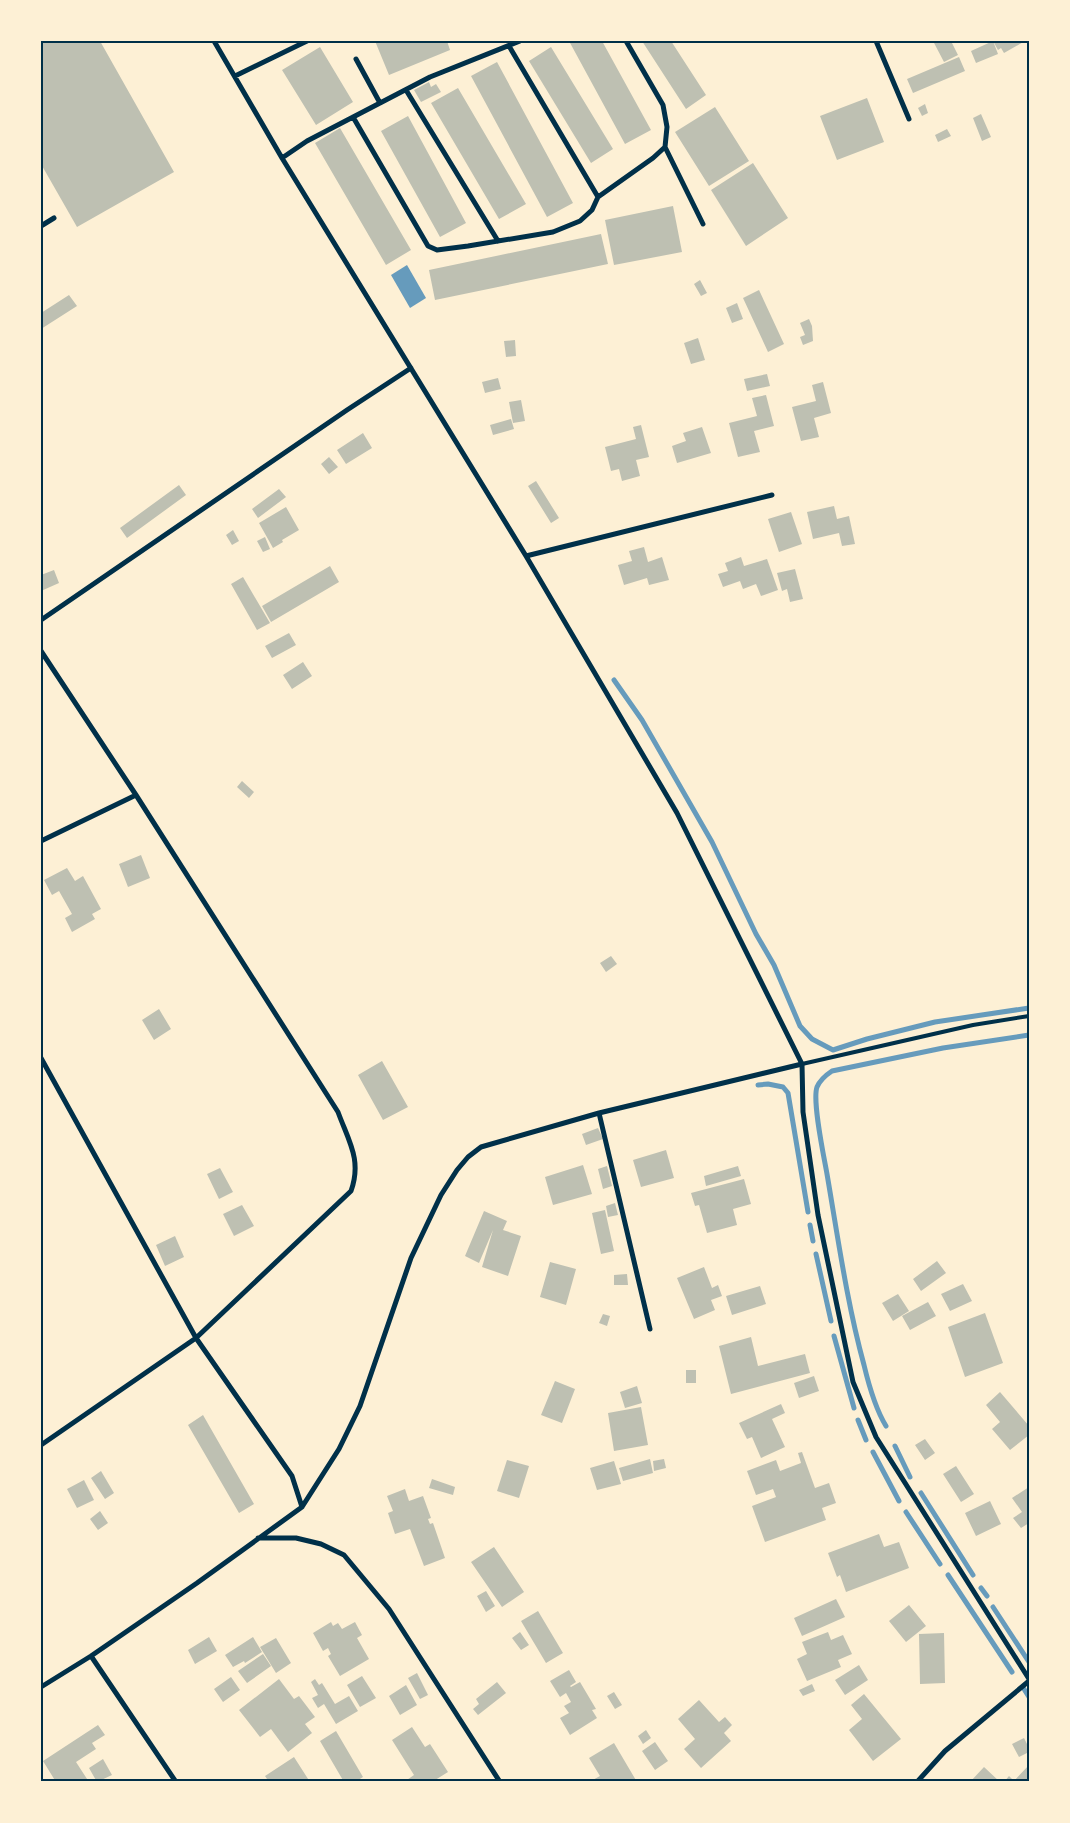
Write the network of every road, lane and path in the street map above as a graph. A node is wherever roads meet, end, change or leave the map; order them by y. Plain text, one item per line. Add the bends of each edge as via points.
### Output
1 (214, 41) edge
2 (307, 41) edge
3 (520, 41) edge
4 (626, 41) edge
5 (876, 41) edge
6 (509, 46) junction
7 (356, 59) dead end
8 (235, 76) junction
9 (406, 90) junction
10 (380, 103) junction
11 (352, 117) junction
12 (909, 119) dead end
13 (665, 147) junction
14 (282, 158) junction
15 (598, 197) junction
16 (54, 218) dead end
17 (703, 224) dead end
18 (41, 226) edge
19 (498, 241) junction
20 (411, 368) junction
21 (772, 495) dead end
22 (526, 556) junction
23 (41, 620) edge
24 (41, 651) edge
25 (136, 794) junction
26 (41, 841) edge
27 (1029, 1016) edge
28 (41, 1058) edge
29 (802, 1064) junction
30 (599, 1113) junction
31 (650, 1328) dead end
32 (196, 1338) junction
33 (41, 1445) edge
34 (302, 1507) junction
35 (258, 1538) junction
36 (91, 1656) junction
37 (1029, 1680) edge
38 (41, 1687) edge
39 (176, 1782) edge
40 (500, 1782) edge
41 (917, 1782) edge

1 - 8 street
2 - 8 street
3 - 6 street
4 - 13 street via 662,105 667,127
5 - 12 street
6 - 9 street via 430,77
6 - 15 street
7 - 10 street
8 - 14 street
9 - 10 street
9 - 19 street
10 - 11 street
11 - 14 street
11 - 19 street via 428,246 437,250
13 - 15 street
13 - 17 street
14 - 20 street
15 - 19 street via 592,210 580,221 553,232
16 - 18 street
20 - 22 street
20 - 23 street
21 - 22 street
22 - 29 street via 677,813
24 - 25 street
25 - 26 street
25 - 32 street via 338,1112 356,1163 351,1192
27 - 29 lane via 973,1025
28 - 32 street
29 - 30 street
29 - 37 street via 802,1112 818,1215 853,1382 876,1437
30 - 31 street
30 - 34 street via 481,1147 456,1170 411,1258 360,1406 339,1449
32 - 33 street
32 - 34 street via 292,1476
34 - 35 street
35 - 36 street
35 - 40 street via 296,1538 321,1544 344,1555 389,1609
36 - 38 street
36 - 39 street
37 - 41 street via 945,1751

